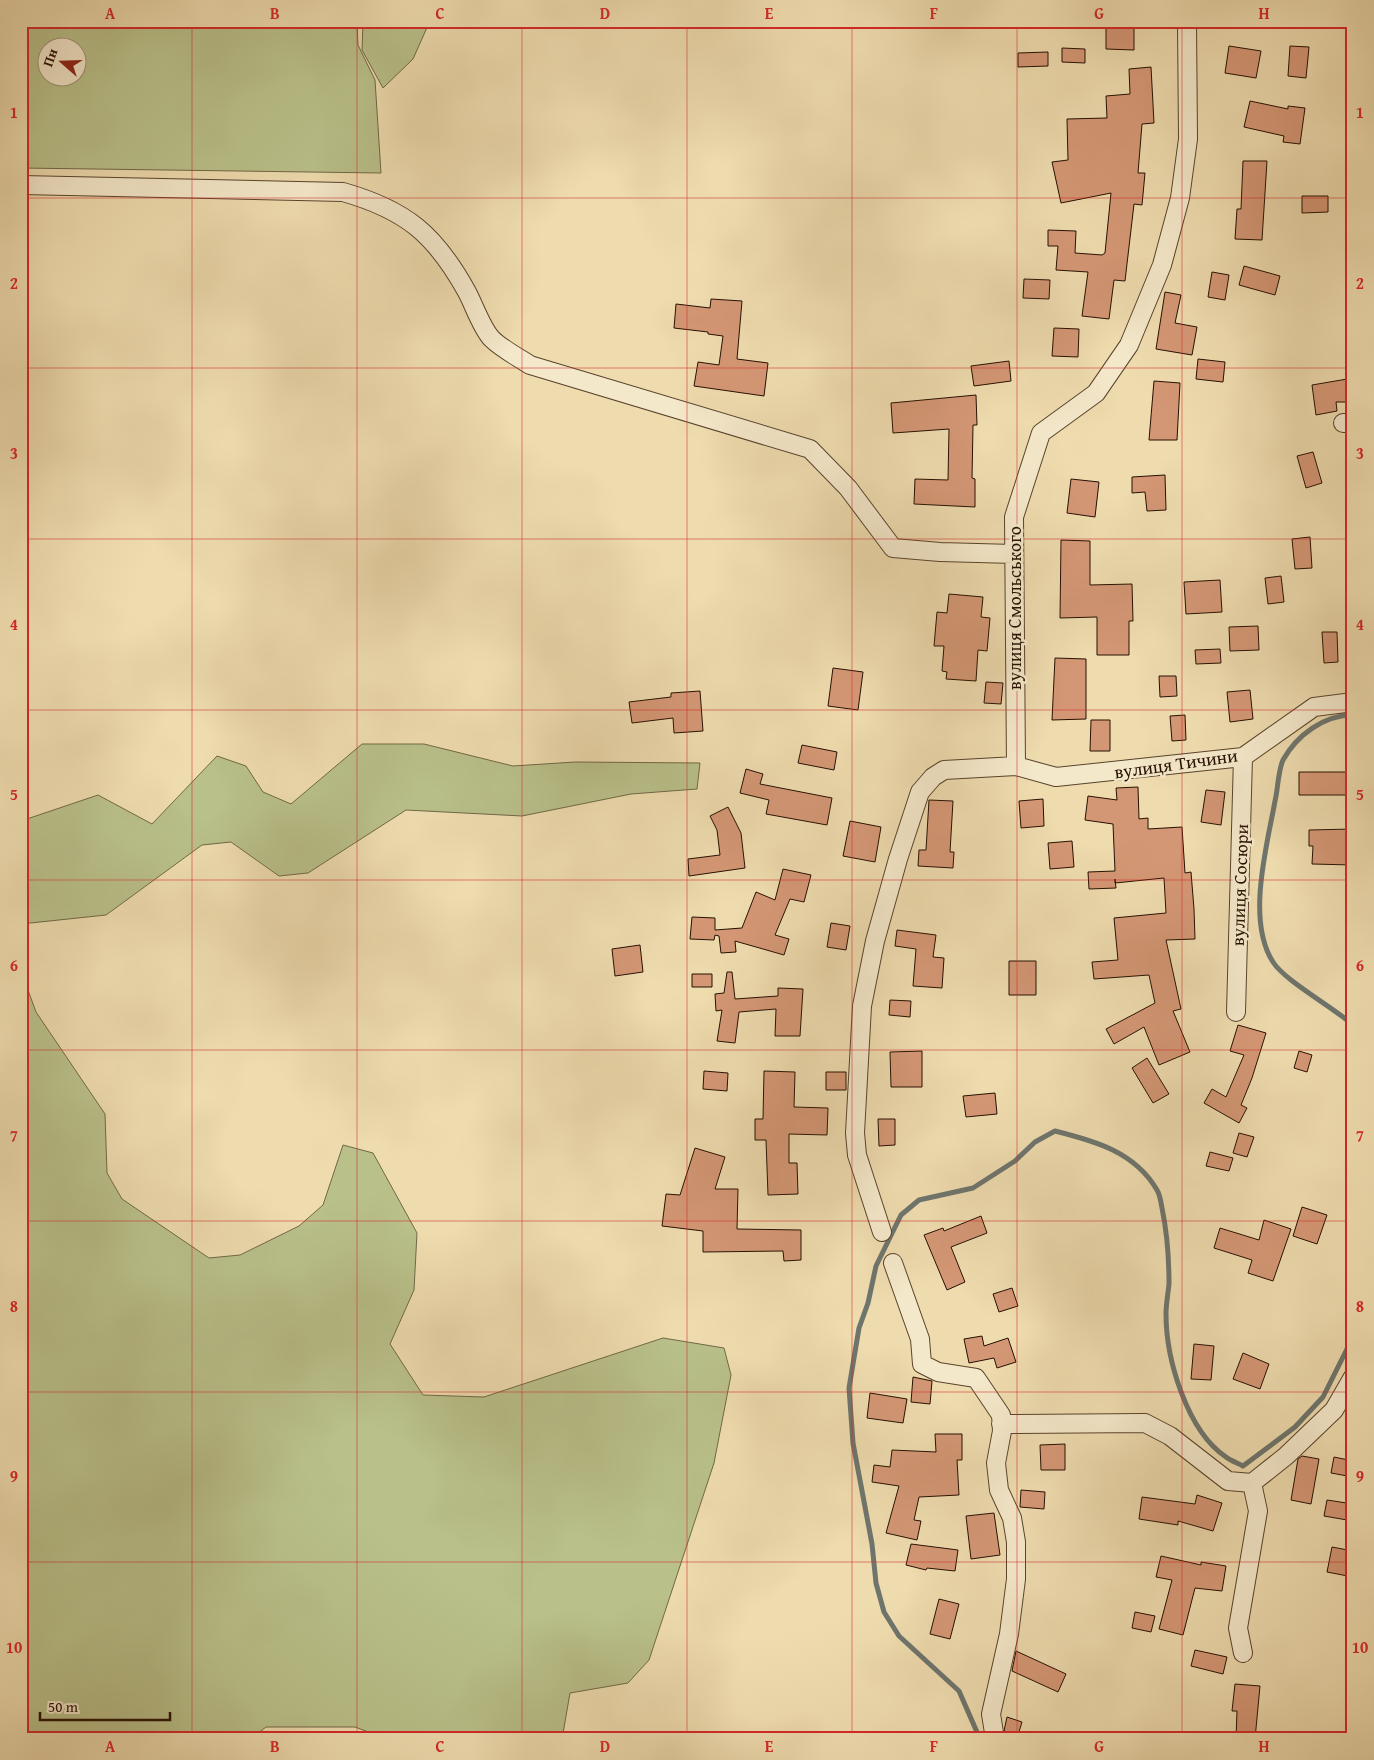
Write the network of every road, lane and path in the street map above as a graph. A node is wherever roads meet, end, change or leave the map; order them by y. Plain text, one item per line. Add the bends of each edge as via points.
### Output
1 (1187, 21) edge
2 (21, 185) edge
3 (1014, 554) junction
4 (1353, 702) edge
5 (1243, 757) junction
6 (1016, 766) junction
7 (1236, 1012) dead end
8 (882, 1232) dead end
9 (893, 1263) dead end
10 (1353, 1378) edge
11 (1001, 1424) junction
12 (1252, 1482) junction
13 (1243, 1653) dead end
14 (994, 1739) edge

1 - 3 street, вулиця Смольського via 1188,139 1180,198 1162,265 1129,345 1096,393 1041,433 1014,517
2 - 3 street via 343,192 373,200 404,216 430,237 466,290 492,339 530,365 810,449 848,488 893,548
3 - 6 street, вулиця Смольського
4 - 5 street, вулиця Тичини via 1314,707
5 - 6 street, вулиця Тичини via 1056,778
5 - 7 street, вулиця Сосюри
6 - 8 street, вулиця Тичини via 944,770 920,792 874,942 862,1006 856,1133 857,1155
9 - 11 street via 920,1339 922,1364 938,1372 976,1378 1000,1415
10 - 12 street via 1334,1410 1286,1456
11 - 12 street via 1145,1423 1170,1436 1228,1480
11 - 14 street via 996,1463 999,1490 1012,1518 1016,1580 1009,1634 991,1714
12 - 13 street via 1258,1511 1238,1628

